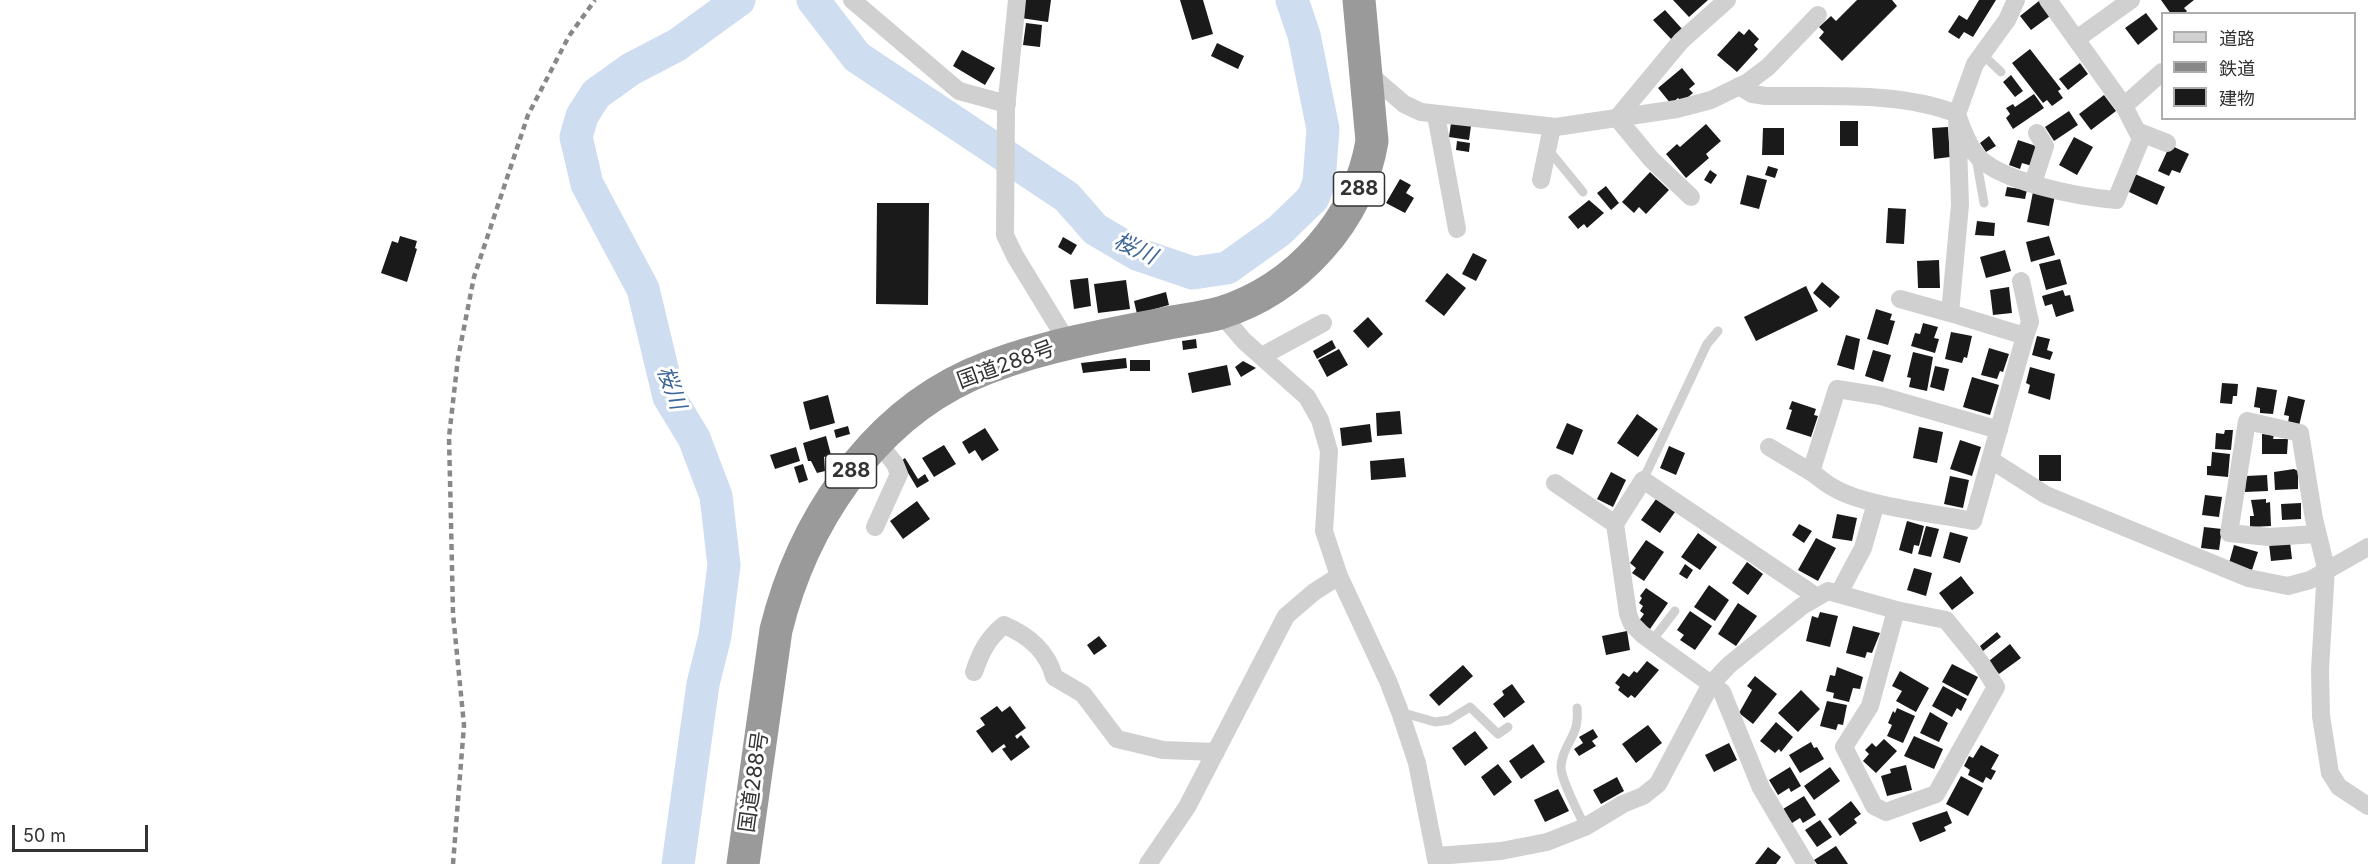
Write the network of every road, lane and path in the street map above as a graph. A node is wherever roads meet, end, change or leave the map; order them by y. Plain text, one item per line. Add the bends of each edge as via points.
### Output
1 (852, 0) edge
2 (1017, 0) edge
3 (1359, 0) edge
4 (1727, 0) edge
5 (2016, 0) edge
6 (2048, 0) edge
7 (2131, 0) edge
8 (1818, 15) dead end
9 (2078, 38) junction
10 (1981, 53) junction
11 (2001, 72) dead end
12 (1368, 73) junction
13 (2161, 74) edge
14 (1739, 86) junction
15 (1006, 106) junction
16 (2124, 106) junction
17 (1957, 114) junction
18 (1436, 116) junction
19 (1617, 118) junction
20 (1552, 127) junction
21 (2139, 132) junction
22 (2037, 133) dead end
23 (2167, 142) dead end
24 (1547, 148) junction
25 (1975, 153) junction
26 (1541, 180) dead end
27 (2033, 183) junction
28 (1583, 192) dead end
29 (1691, 197) dead end
30 (1984, 203) dead end
31 (1457, 229) dead end
32 (2021, 281) dead end
33 (1900, 299) dead end
34 (1220, 313) junction
35 (1950, 313) junction
36 (1323, 323) dead end
37 (1718, 331) dead end
38 (2025, 336) junction
39 (1068, 343) junction
40 (1262, 356) junction
41 (1999, 430) junction
42 (877, 441) junction
43 (1769, 447) dead end
44 (1991, 460) junction
45 (1811, 472) junction
46 (1643, 480) junction
47 (1555, 483) dead end
48 (1876, 503) junction
49 (1615, 524) junction
50 (875, 527) dead end
51 (2318, 534) junction
52 (2368, 547) edge
53 (2326, 568) junction
54 (1339, 576) junction
55 (1839, 593) junction
56 (1817, 597) junction
57 (1896, 610) junction
58 (1675, 611) dead end
59 (1651, 642) junction
60 (974, 672) dead end
61 (1711, 684) junction
62 (1576, 708) dead end
63 (1400, 712) junction
64 (1508, 727) dead end
65 (1216, 752) junction
66 (2368, 806) edge
67 (1585, 827) junction
68 (1437, 860) edge
69 (743, 864) edge
70 (1148, 864) edge
71 (1806, 864) edge

1 - 15 street via 959,91
2 - 15 street
3 - 12 highway, 国道288号 / 288
4 - 19 street via 1681,41
5 - 10 street via 2007,20
6 - 9 street
7 - 9 street
8 - 14 street via 1768,67
9 - 16 street
10 - 11 lane
10 - 17 street
12 - 18 street via 1404,104
12 - 34 highway, 国道288号 / 288 via 1370,152 1363,180 1342,219 1322,246 1286,279 1252,300
13 - 16 street
14 - 17 street via 1766,96 1898,101
14 - 19 street via 1700,103
15 - 39 street via 1005,235
16 - 21 street
17 - 25 street
17 - 35 street via 1960,205
18 - 20 street
18 - 31 street
19 - 20 street
19 - 29 street via 1651,159
20 - 24 street
21 - 23 street
21 - 27 street via 2141,139 2116,200
22 - 27 street via 2045,146
24 - 26 street
24 - 28 lane
25 - 27 street via 2016,179
25 - 30 lane
32 - 38 street via 2030,322
33 - 35 street
34 - 39 highway, 国道288号 / 288
34 - 40 street
35 - 38 street
36 - 40 street
37 - 46 lane via 1707,344
38 - 41 street
39 - 42 highway, 国道288号 / 288 via 1026,354 938,391
40 - 54 street via 1308,397 1320,420 1329,451 1324,531
41 - 44 street
41 - 45 street via 1881,396 1837,390
42 - 50 street via 898,474
42 - 69 highway, 国道288号 / 288 via 846,477 829,505 793,572 782,605
43 - 45 street
44 - 48 street via 1973,521
44 - 53 street via 2046,495 2248,578 2288,586 2310,580
45 - 48 street via 1835,489
46 - 49 street
46 - 56 street
47 - 49 street
48 - 55 street via 1863,548
49 - 59 street via 1628,614 1632,624
51 - 51 street via 2300,433 2247,421 2229,533 2269,537
51 - 53 street
52 - 53 street
53 - 66 street via 2320,670 2321,716 2330,773 2339,788
54 - 63 street
54 - 65 street via 1286,616
55 - 56 street via 1828,591
55 - 57 street
56 - 61 street via 1729,665
57 - 57 street via 1870,706 1844,747 1874,806 1886,812 1936,794 1996,687 1946,620
58 - 59 lane
59 - 61 street
60 - 65 street via 982,648 1004,625 1030,639 1051,663 1054,677 1083,694 1117,739 1163,750
61 - 67 street via 1659,784
61 - 71 street via 1722,692 1761,788
62 - 67 lane via 1578,723 1561,768
63 - 64 lane via 1435,722 1449,720 1470,706 1498,734
63 - 68 street via 1417,763
65 - 70 street via 1187,807
67 - 68 street via 1547,842

